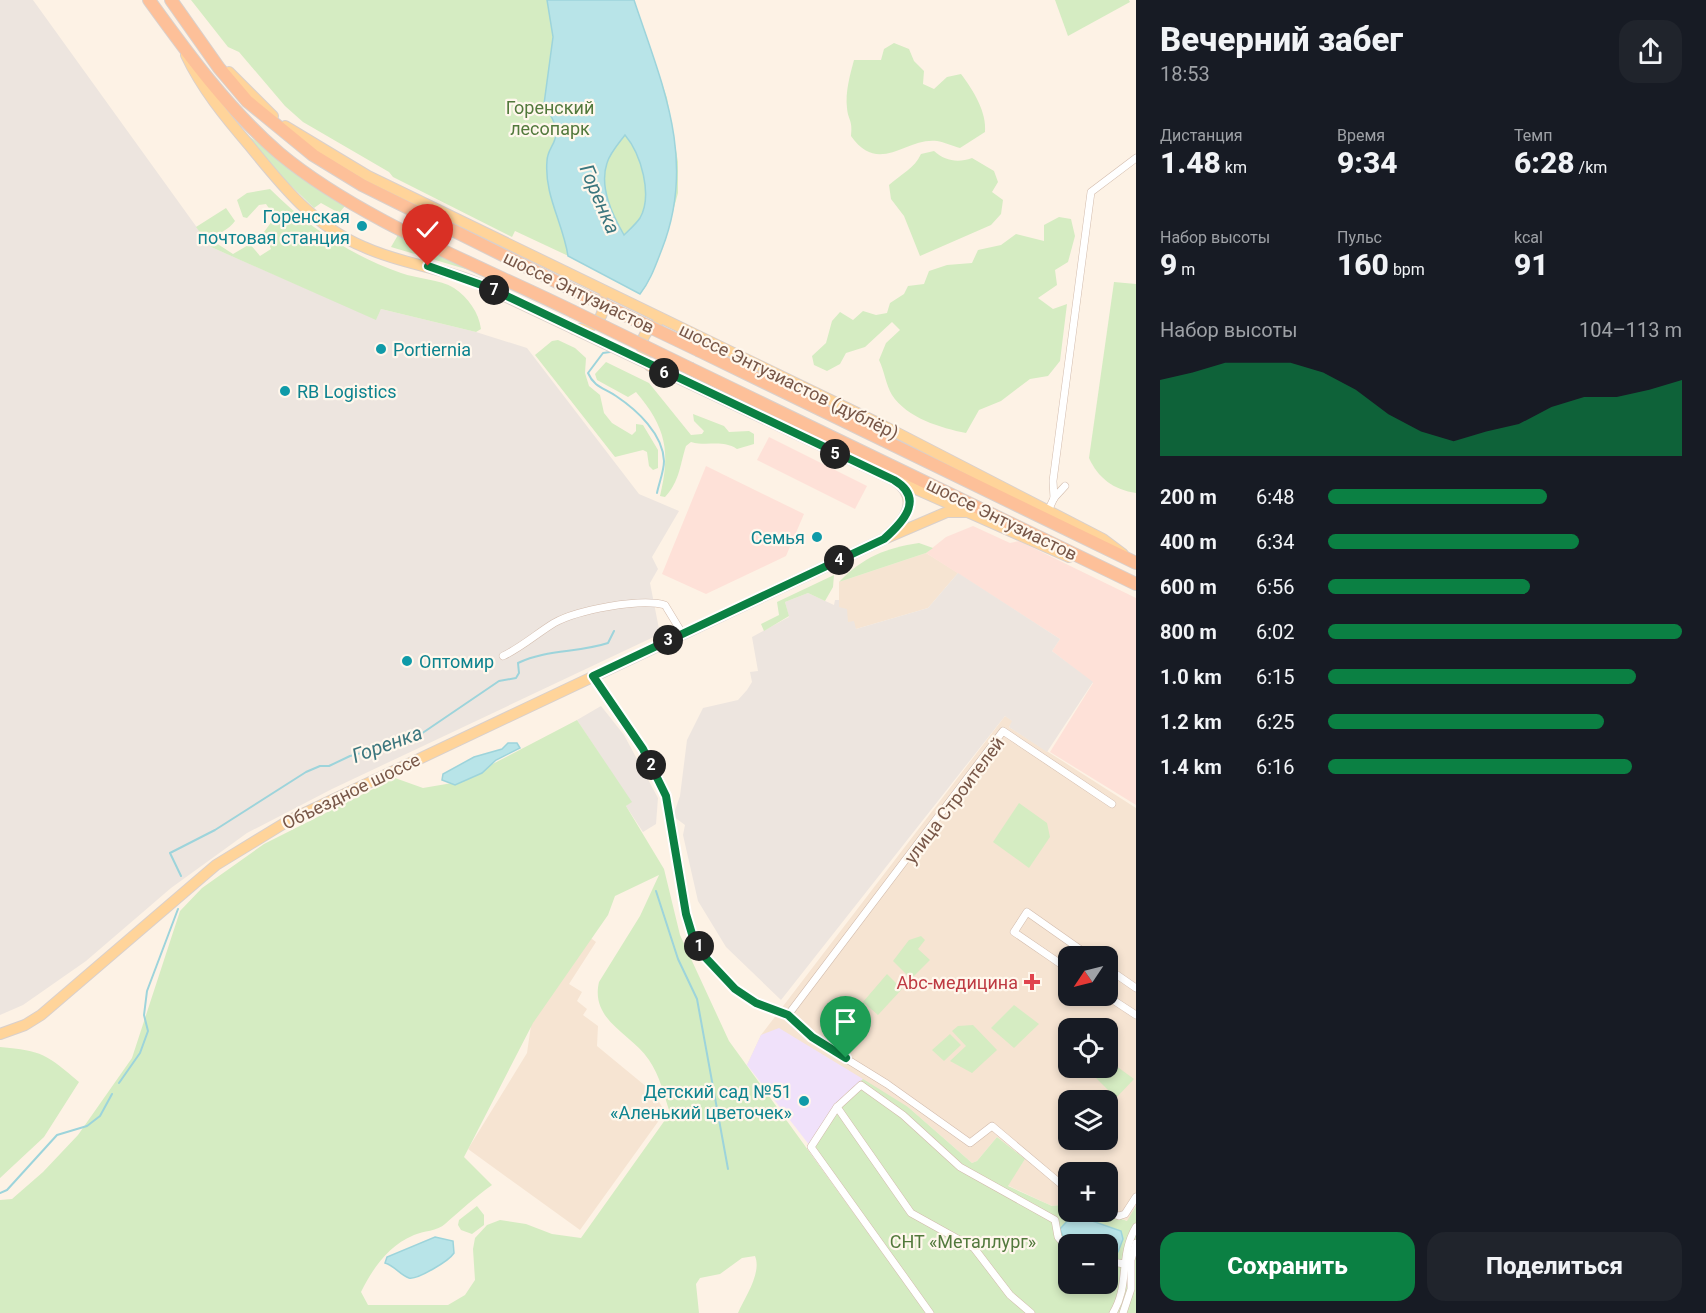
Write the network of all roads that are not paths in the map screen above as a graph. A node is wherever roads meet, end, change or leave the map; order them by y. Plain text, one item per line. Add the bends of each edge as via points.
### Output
1 (149, 0) edge
2 (171, 0) edge
3 (181, 44) junction
4 (209, 54) junction
5 (1136, 158) edge
6 (594, 287) junction
7 (669, 323) junction
8 (573, 329) junction
9 (651, 367) junction
10 (894, 480) junction
11 (1065, 486) dead end
12 (1054, 498) junction
13 (1048, 510) junction
14 (971, 512) junction
15 (884, 539) junction
16 (1131, 560) edge
17 (1120, 577) junction
18 (1136, 584) edge
19 (682, 633) junction
20 (503, 656) dead end
21 (593, 676) junction
22 (1112, 804) dead end
23 (1075, 946) edge
24 (1058, 962) edge
25 (1118, 976) edge
26 (1136, 988) edge
27 (1118, 1003) edge
28 (788, 1015) junction
29 (1136, 1015) edge
30 (0, 1034) edge
31 (837, 1107) junction
32 (1058, 1182) edge
33 (1136, 1197) edge
34 (1118, 1216) edge
35 (1136, 1227) edge
36 (1058, 1237) edge
37 (1136, 1244) edge
38 (1118, 1263) edge
39 (1124, 1264) junction
40 (930, 1313) edge
41 (1031, 1313) edge
42 (1113, 1313) edge
43 (1123, 1313) edge

1 - 3 highway, шоссе Энтузиастов
2 - 4 highway, шоссе Энтузиастов
3 - 8 main road via 215,104 282,186 323,224 364,247 461,276
3 - 17 highway, шоссе Энтузиастов, bridge via 239,114 279,153 315,180 379,217
4 - 6 main road, шоссе Энтузиастов (дублёр) via 276,118 317,147 389,187
4 - 16 highway, шоссе Энтузиастов, bridge via 234,87 270,122 336,170 579,293
5 - 12 street via 1091,192 1053,481
6 - 7 main road, шоссе Энтузиастов (дублёр)
6 - 8 main road via 603,301 601,316 590,327
7 - 9 main road via 654,326 643,337 642,353
7 - 13 main road, шоссе Энтузиастов (дублёр)
8 - 9 main road
9 - 10 main road
10 - 14 main road
10 - 15 main road via 905,490 909,510 902,523
11 - 12 street
12 - 13 street
13 - 16 main road, шоссе Энтузиастов (дублёр) via 1103,538
14 - 15 main road, Объездное шоссе via 947,512
14 - 17 main road
15 - 19 main road, Объездное шоссе
17 - 18 highway, шоссе Энтузиастов
19 - 20 street via 665,605 643,603 575,614
19 - 21 main road, Объездное шоссе
21 - 28 street via 643,749 666,796 686,914 705,957 735,989 756,1003
21 - 30 main road, Объездное шоссе via 252,840 216,865 41,1015
22 - 28 street, улица Строителей via 1003,731
23 - 24 street via 1027,912 1014,932
25 - 26 street
27 - 29 street
28 - 32 street via 812,1037 970,1143 992,1126
31 - 36 street via 861,1084 903,1115 960,1167 1055,1220
31 - 40 street via 811,1148
31 - 41 street via 911,1213 974,1248 1010,1295
33 - 34 street via 1125,1214
35 - 39 street
37 - 43 street via 1131,1260 1131,1289
38 - 39 street
39 - 42 street via 1122,1299

